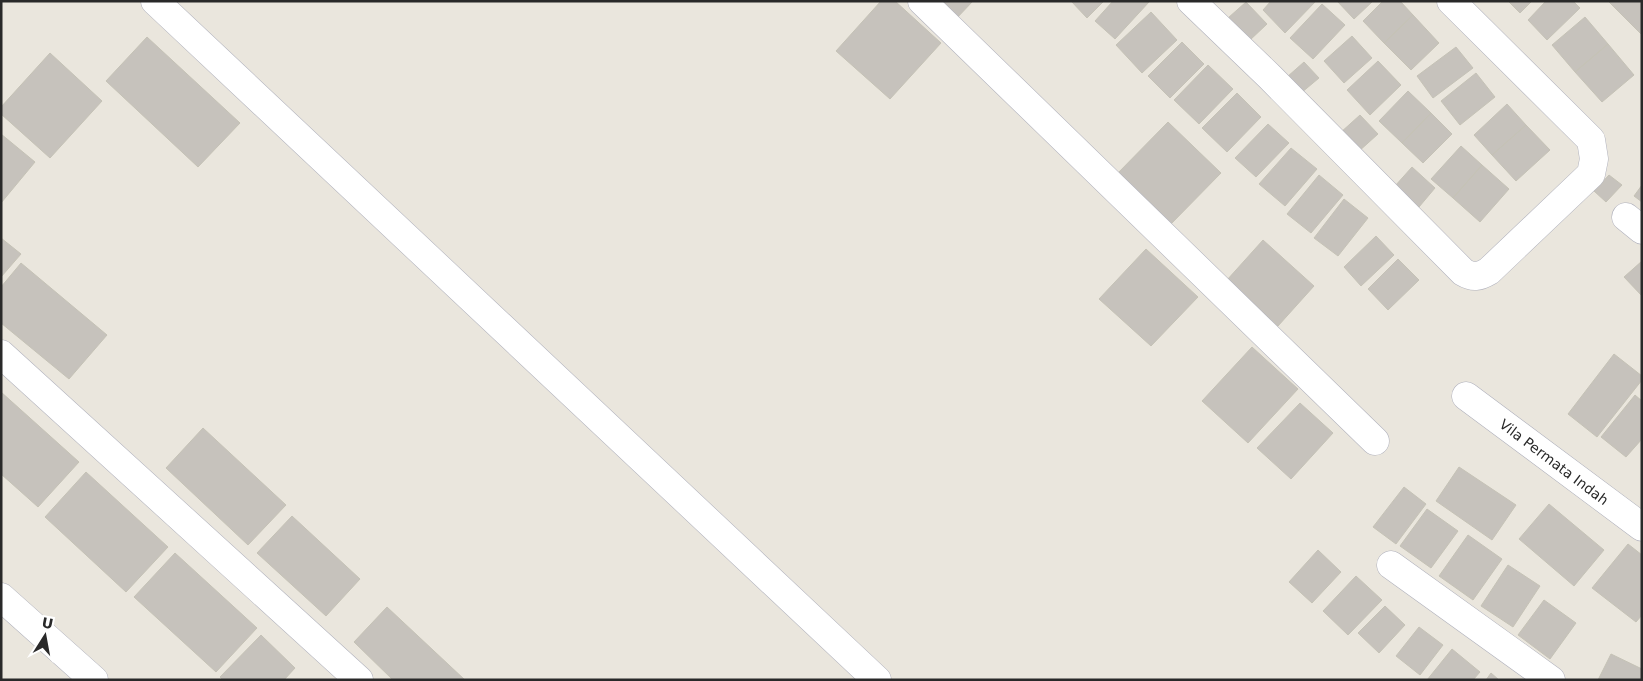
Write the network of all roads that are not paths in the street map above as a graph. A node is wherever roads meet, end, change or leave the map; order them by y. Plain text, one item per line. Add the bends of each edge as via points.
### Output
1 (155, 1) edge
2 (922, 1) edge
3 (1190, 1) edge
4 (1451, 1) edge
5 (1, 354) edge
6 (1466, 396) dead end
7 (1375, 441) dead end
8 (1642, 527) edge
9 (1391, 565) dead end
10 (1, 597) edge
11 (94, 680) edge
12 (359, 680) edge
13 (877, 680) edge
14 (1552, 680) edge

1 - 13 street
2 - 7 street
3 - 4 street via 1471,277 1489,271 1591,174 1594,159 1591,140
5 - 12 street
6 - 8 street, Vila Permata Indah
9 - 14 street
10 - 11 street

